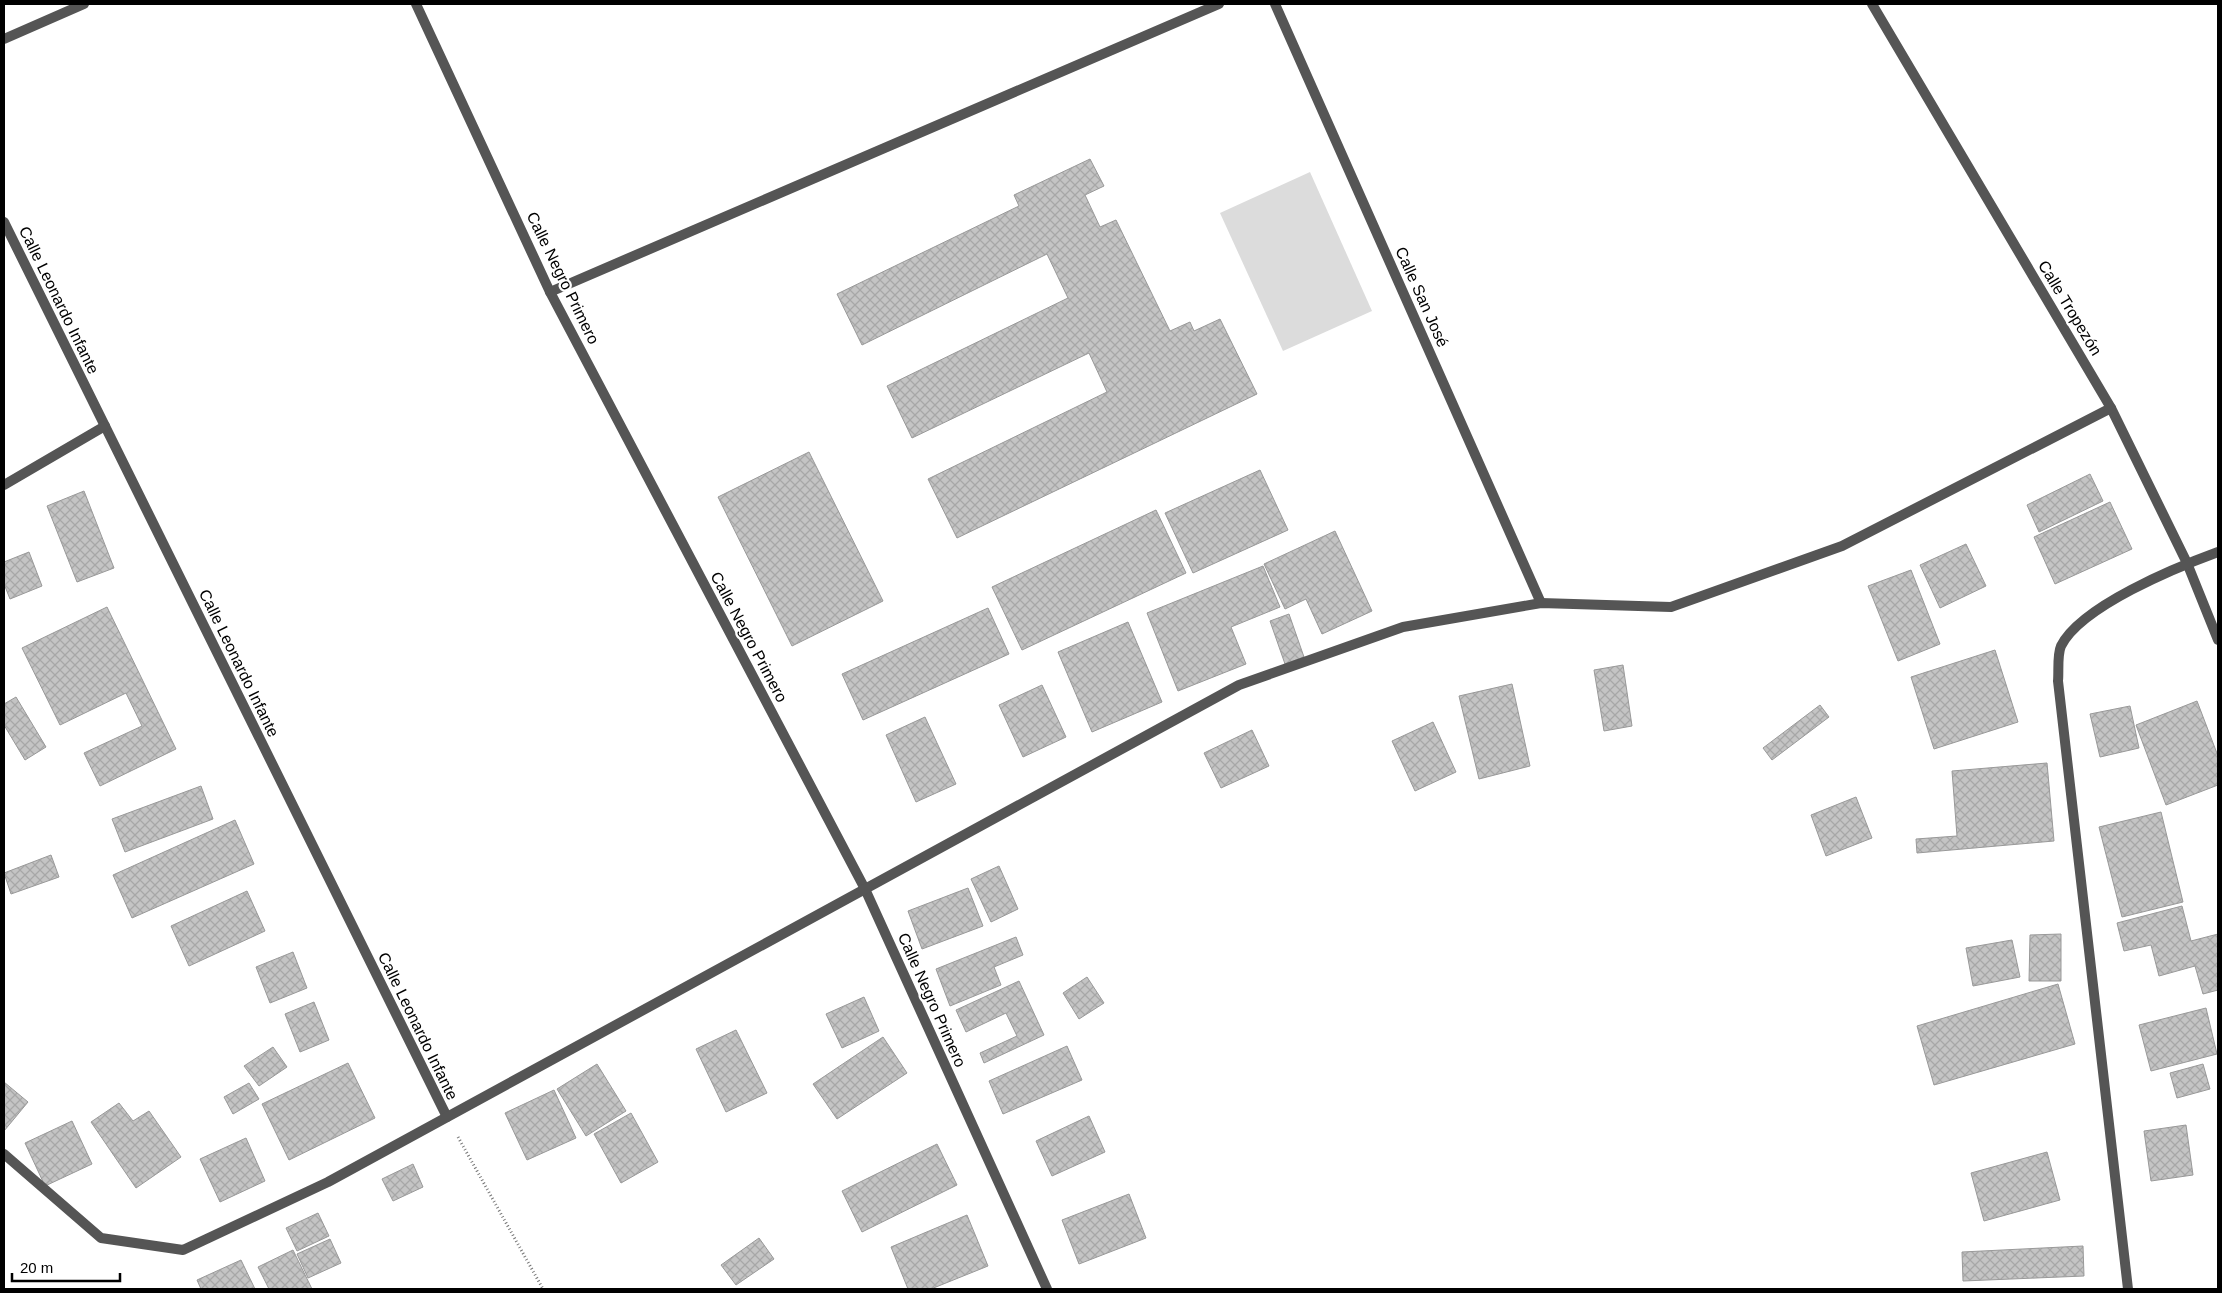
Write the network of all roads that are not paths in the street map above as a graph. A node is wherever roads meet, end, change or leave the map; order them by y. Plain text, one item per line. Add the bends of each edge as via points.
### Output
1 (84, 4) edge
2 (416, 4) edge
3 (1219, 4) edge
4 (1275, 4) edge
5 (1872, 4) edge
6 (4, 39) edge
7 (4, 222) edge
8 (550, 292) junction
9 (2111, 408) junction
10 (105, 426) junction
11 (4, 486) edge
12 (2218, 552) edge
13 (2187, 563) junction
14 (1541, 603) junction
15 (2218, 640) edge
16 (865, 889) junction
17 (447, 1117) junction
18 (4, 1154) edge
19 (1047, 1289) edge
20 (2128, 1289) edge

1 - 6 street
2 - 8 street, Calle Negro Primero
3 - 8 street
4 - 14 street, Calle San José
5 - 9 street, Calle Tropezón
7 - 10 street, Calle Leonardo Infante
8 - 16 street, Calle Negro Primero
9 - 13 street, Calle Tropezón
9 - 14 street via 1842,546 1671,607
10 - 11 street
10 - 17 street, Calle Leonardo Infante
12 - 13 street
13 - 15 street, Calle Tropezón
13 - 20 street via 2100,607 2077,627 2061,647 2058,681
14 - 16 street via 1403,627 1238,685
16 - 17 street
16 - 19 street, Calle Negro Primero
17 - 18 street via 328,1182 183,1250 101,1238

